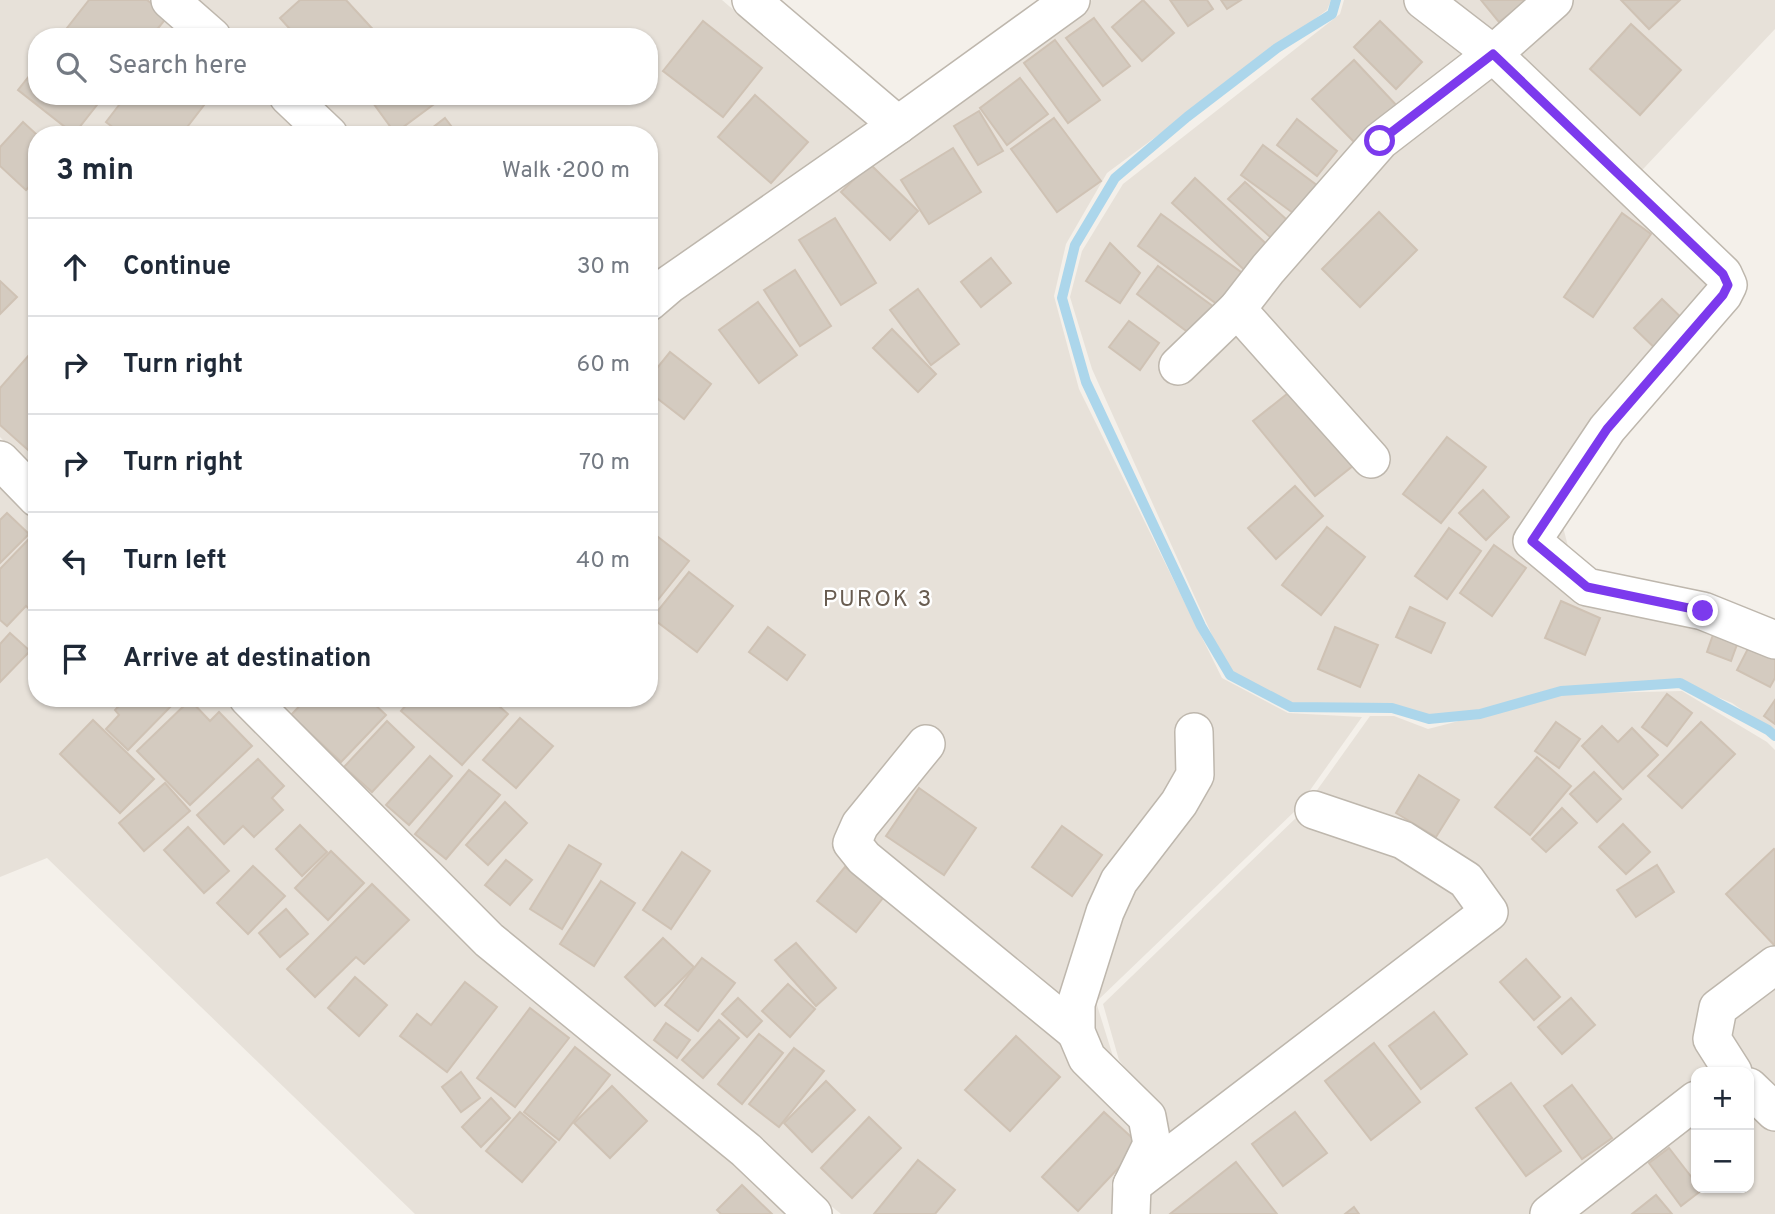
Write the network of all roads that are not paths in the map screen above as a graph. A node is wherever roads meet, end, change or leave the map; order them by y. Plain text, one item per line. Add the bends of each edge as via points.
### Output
1 (170, 0) edge
2 (751, 0) edge
3 (1071, 0) edge
4 (1423, 0) edge
5 (1554, 0) edge
6 (202, 28) edge
7 (1493, 54) junction
8 (297, 105) edge
9 (898, 125) junction
10 (320, 126) edge
11 (658, 294) edge
12 (1237, 309) junction
13 (1178, 366) dead end
14 (1371, 459) dead end
15 (0, 460) edge
16 (28, 487) edge
17 (1775, 640) edge
18 (265, 707) edge
19 (1194, 732) dead end
20 (926, 744) dead end
21 (1314, 810) dead end
22 (1775, 965) edge
23 (1076, 1032) junction
24 (1730, 1067) edge
25 (1754, 1092) edge
26 (1691, 1104) edge
27 (1775, 1112) edge
28 (1132, 1200) edge
29 (813, 1214) edge
30 (1549, 1214) edge

1 - 6 street
2 - 9 street
3 - 9 street
4 - 7 street
5 - 7 street
7 - 12 street via 1380,141
7 - 17 street via 1723,274 1728,285 1607,429 1532,541 1587,587 1703,611
8 - 10 street
9 - 11 street
12 - 13 street
12 - 14 street
15 - 16 street
18 - 29 street via 489,940 746,1150
19 - 23 street via 1195,775 1119,881 1105,912 1076,1004
20 - 23 street via 860,825 852,844
21 - 28 street via 1403,840 1466,880 1489,912
22 - 24 street via 1718,1008 1712,1039
23 - 28 street via 1087,1058 1147,1118 1153,1144
25 - 27 street
26 - 30 street

